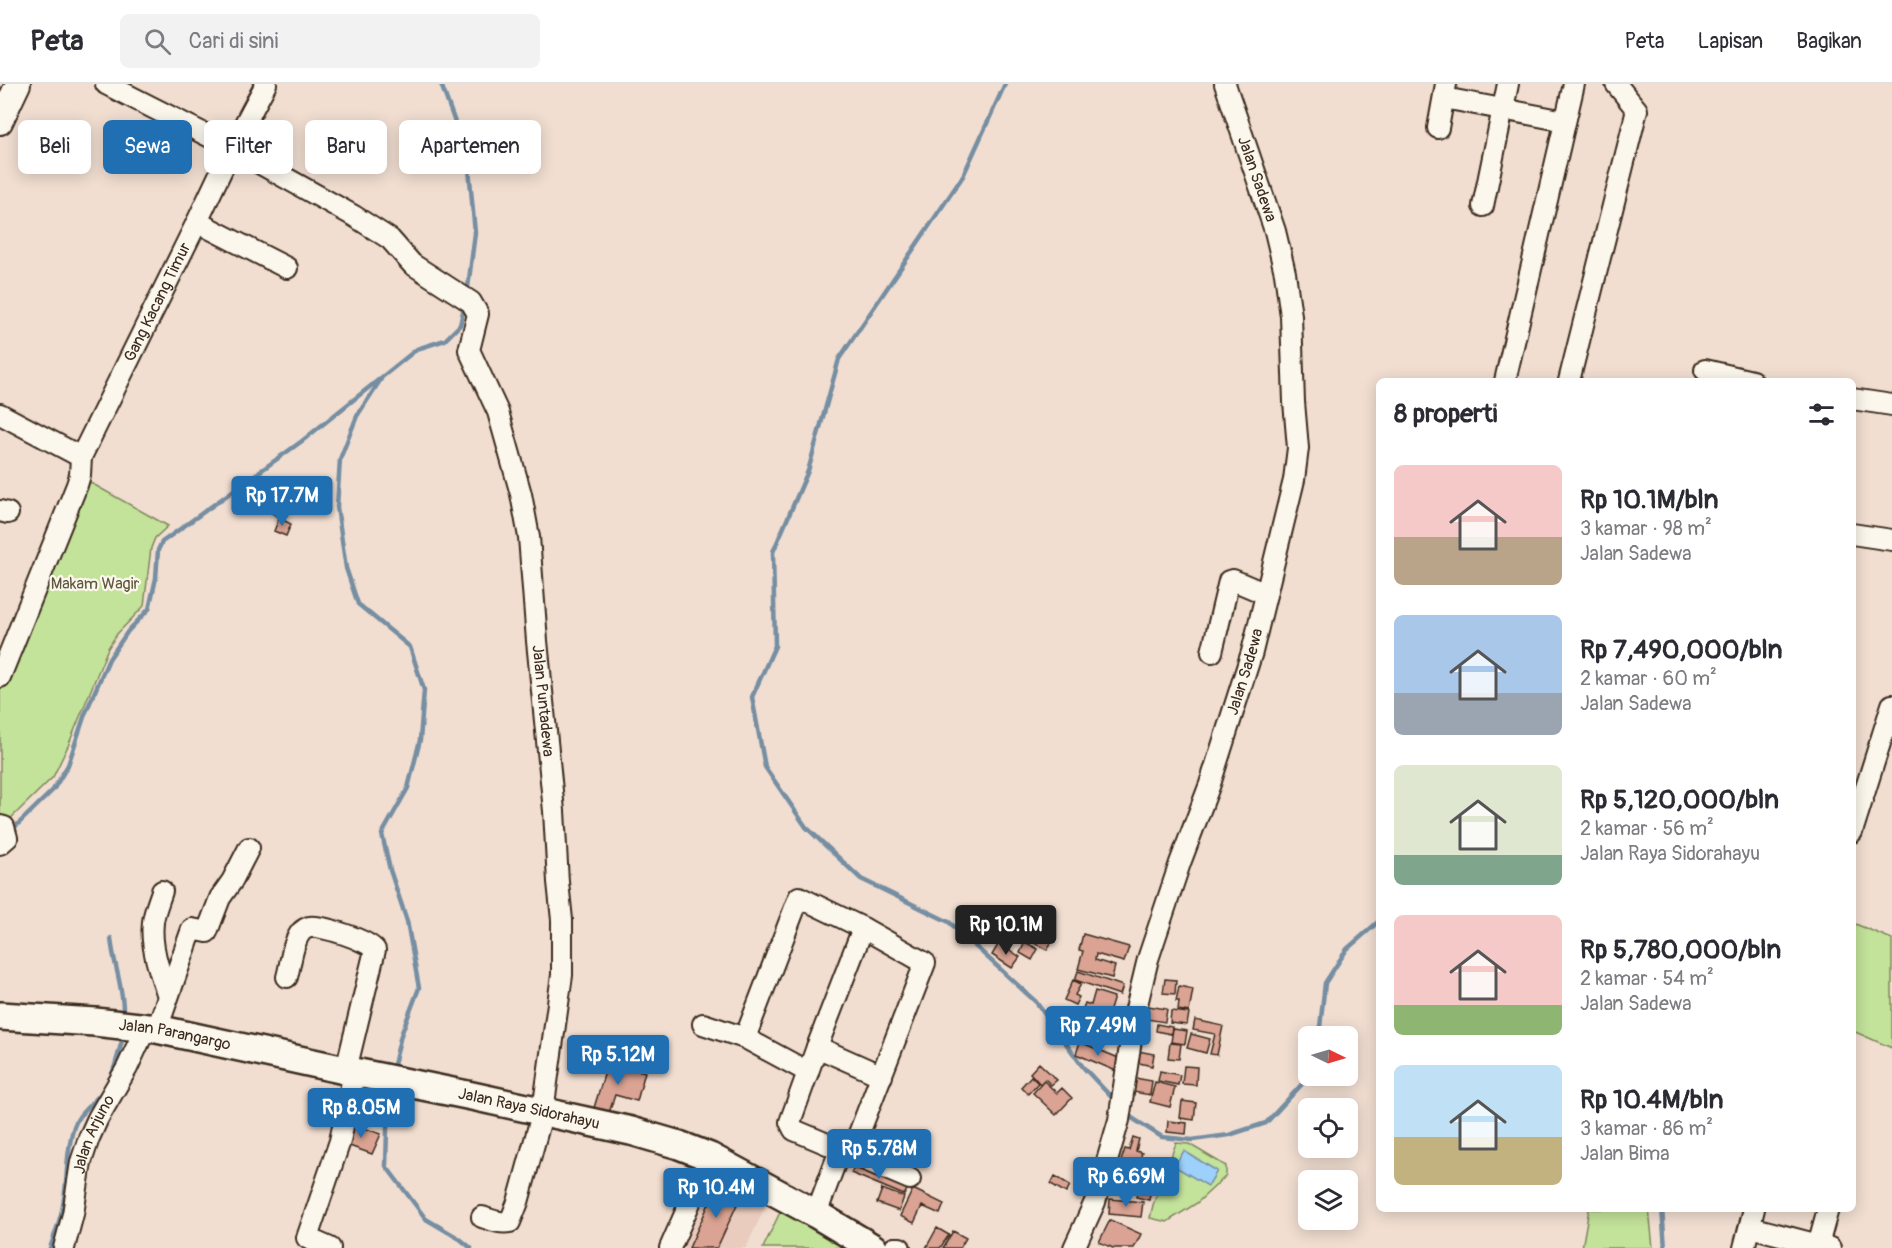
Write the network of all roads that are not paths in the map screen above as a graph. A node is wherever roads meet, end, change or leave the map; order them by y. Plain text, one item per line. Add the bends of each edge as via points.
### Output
1 (18, 84) edge
2 (106, 84) edge
3 (266, 84) edge
4 (1225, 84) edge
5 (1508, 84) edge
6 (1574, 84) edge
7 (1616, 84) edge
8 (1445, 91) edge
9 (1504, 109) junction
10 (247, 120) edge
11 (1565, 121) junction
12 (0, 122) edge
13 (1438, 128) dead end
14 (204, 134) edge
15 (220, 174) edge
16 (279, 174) edge
17 (1482, 206) dead end
18 (197, 222) junction
19 (288, 268) dead end
20 (1705, 370) dead end
21 (1506, 378) edge
22 (1570, 378) edge
23 (1739, 378) edge
24 (1856, 400) edge
25 (1892, 405) edge
26 (0, 414) edge
27 (81, 457) junction
28 (1856, 535) edge
29 (1892, 540) edge
30 (1266, 594) junction
31 (1212, 652) dead end
32 (0, 677) edge
33 (1892, 705) edge
34 (1885, 749) edge
35 (1856, 822) edge
36 (0, 826) edge
37 (0, 844) edge
38 (249, 848) dead end
39 (162, 891) dead end
40 (863, 928) junction
41 (287, 977) dead end
42 (168, 996) junction
43 (0, 1016) edge
44 (704, 1024) dead end
45 (152, 1028) junction
46 (745, 1038) junction
47 (817, 1047) junction
48 (350, 1071) junction
49 (808, 1072) junction
50 (882, 1076) junction
51 (543, 1111) junction
52 (846, 1152) junction
53 (710, 1157) junction
54 (910, 1179) dead end
55 (1828, 1212) edge
56 (816, 1214) junction
57 (482, 1217) dead end
58 (1752, 1218) edge
59 (305, 1243) edge
60 (1824, 1246) edge
61 (64, 1248) edge
62 (330, 1248) edge
63 (670, 1248) edge
64 (873, 1248) edge
65 (894, 1248) edge
66 (900, 1248) edge
67 (1074, 1248) edge
68 (1744, 1248) edge

1 - 12 street
2 - 14 street
3 - 10 street, Gang Kacang Timur
4 - 30 street, Jalan Sadewa via 1275,231 1291,316 1298,448
5 - 9 street
6 - 11 street
7 - 22 street via 1637,110
8 - 9 street
8 - 13 street
9 - 11 street
9 - 17 street
11 - 21 street
15 - 18 street, Gang Kacang Timur
16 - 51 street, Jalan Puntadewa via 390,239 412,264 464,297 478,314 469,350 498,412 529,537 554,811 562,975
18 - 19 street
18 - 27 street, Gang Kacang Timur
20 - 23 street
24 - 25 street
26 - 27 street
27 - 32 street, Gang Kacang Timur via 77,484
28 - 29 street
30 - 31 street via 1229,581
30 - 67 street, Jalan Sadewa via 1210,784 1148,959 1135,1013 1119,1120 1095,1202
33 - 34 street
34 - 35 street
36 - 37 street via 7,838
38 - 42 street, Jalan Arjuno via 220,898 207,932 192,929
39 - 42 street via 152,930
40 - 46 street via 799,897
40 - 47 street
40 - 50 street via 925,963
41 - 48 street via 296,942 302,930 310,927 364,942 375,950
42 - 45 street, Jalan Arjuno
43 - 45 main road, Jalan Parangargo
44 - 46 street
45 - 48 main road, Jalan Parangargo
45 - 61 street, Jalan Arjuno via 89,1138
46 - 49 street
47 - 49 street
47 - 50 street
48 - 51 main road, Jalan Raya Sidorahayu
48 - 59 street via 339,1143
49 - 52 street via 790,1122 794,1130
50 - 52 street
51 - 53 main road, Jalan Raya Sidorahayu via 631,1131
51 - 57 street, Jalan Puntadewa via 513,1217 505,1223
52 - 54 street
52 - 56 street
53 - 56 main road, Jalan Raya Sidorahayu
53 - 63 street
55 - 60 street
56 - 64 main road, Jalan Raya Sidorahayu
58 - 60 street
58 - 68 street
59 - 62 street
65 - 66 street

